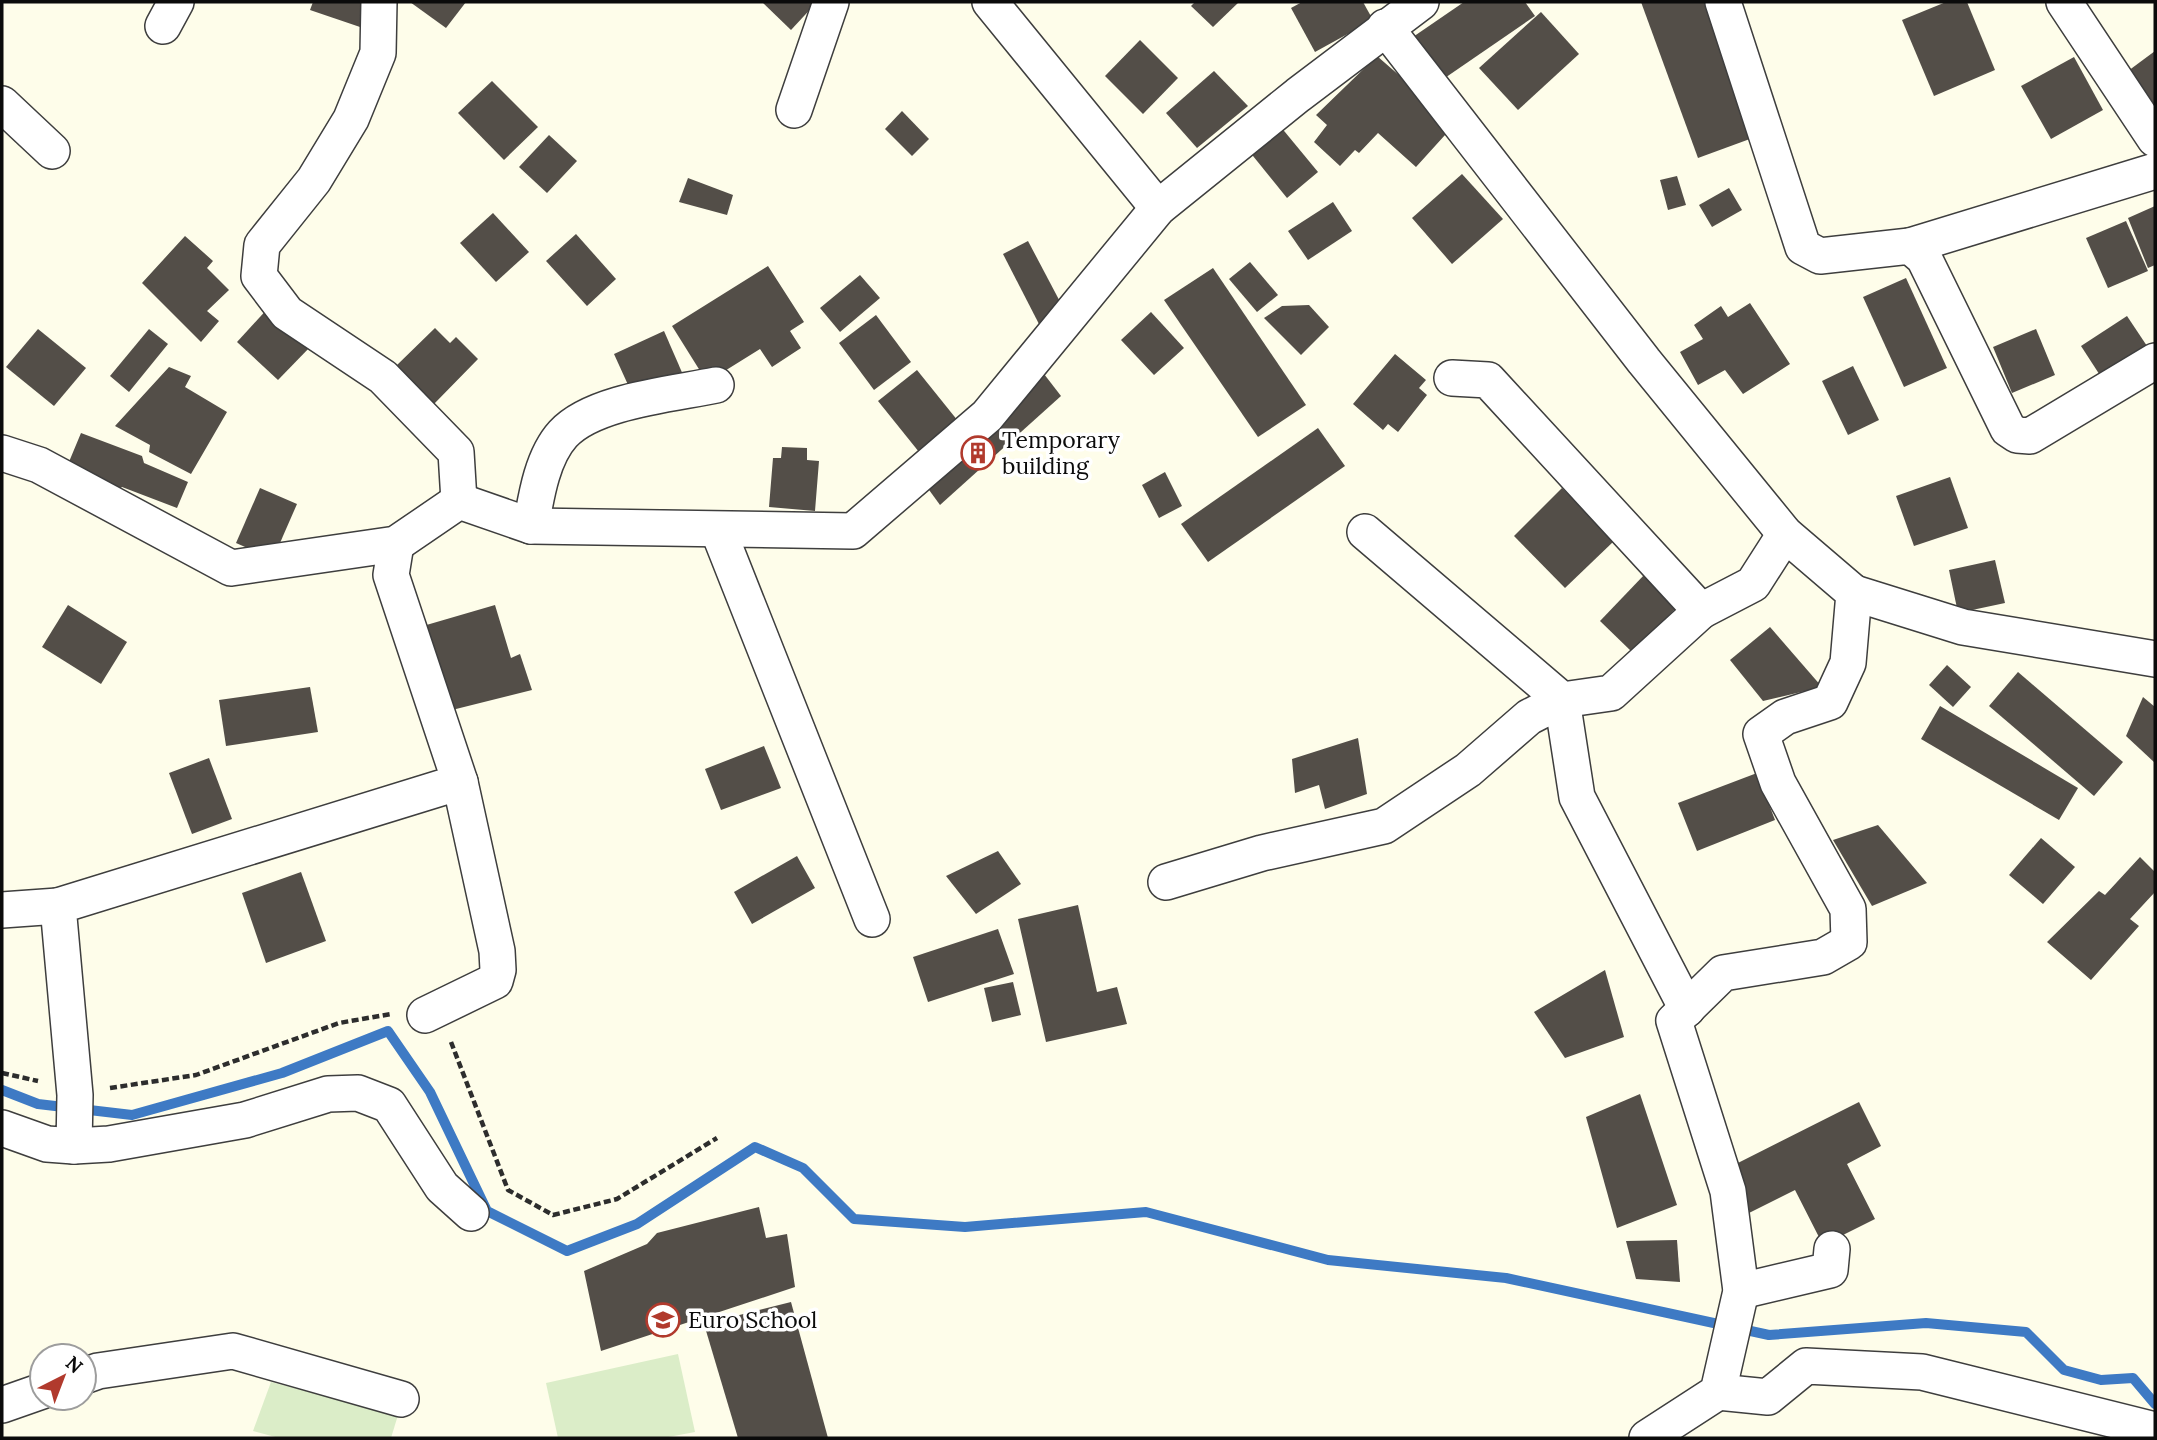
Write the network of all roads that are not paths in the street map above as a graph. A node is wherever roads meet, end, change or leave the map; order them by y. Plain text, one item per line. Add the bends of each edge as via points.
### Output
1 (379, 2) edge
2 (831, 2) edge
3 (990, 2) edge
4 (1421, 2) edge
5 (1723, 2) edge
6 (2064, 2) edge
7 (1385, 27) junction
8 (2, 104) edge
9 (794, 110) dead end
10 (2155, 139) edge
11 (52, 151) dead end
12 (2155, 171) edge
13 (1158, 208) junction
14 (1910, 246) junction
15 (2155, 361) edge
16 (1452, 378) dead end
17 (716, 384) dead end
18 (2, 453) edge
19 (459, 501) junction
20 (531, 526) junction
21 (718, 530) junction
22 (1365, 532) dead end
23 (1785, 534) junction
24 (396, 544) junction
25 (1854, 593) junction
26 (1701, 611) junction
27 (2155, 659) edge
28 (1562, 700) junction
29 (460, 782) junction
30 (1166, 883) dead end
31 (58, 906) junction
32 (2, 910) edge
33 (872, 919) dead end
34 (1687, 1009) junction
35 (425, 1015) dead end
36 (2, 1128) edge
37 (74, 1143) junction
38 (471, 1213) dead end
39 (1832, 1249) dead end
40 (1739, 1297) junction
41 (98, 1371) edge
42 (1718, 1392) junction
43 (28, 1396) edge
44 (401, 1399) dead end
45 (2, 1405) edge
46 (2155, 1430) edge
47 (1647, 1438) edge

1 - 19 street via 378,53 351,118 313,180 262,245 259,276 287,313 383,377 456,452
2 - 9 street
3 - 13 street
4 - 7 street
5 - 14 street via 1803,247 1820,256
6 - 10 street
7 - 13 street
7 - 23 street via 1644,361
8 - 11 street
12 - 14 street
13 - 21 street via 986,416 853,531
14 - 15 street via 1924,258 2008,429 2017,435 2030,436
16 - 26 street via 1488,380
17 - 20 street via 598,410 562,434 540,479
18 - 24 street via 40,465 231,568
19 - 20 street
19 - 24 street
20 - 21 street
21 - 33 street
22 - 28 street
23 - 25 street
23 - 26 street via 1753,584
24 - 29 street via 391,575
25 - 27 street via 1963,627
25 - 34 street via 1848,663 1830,702 1785,716 1761,734 1777,783 1848,909 1849,942 1823,957 1723,973
26 - 28 street via 1611,693
28 - 30 street via 1529,718 1468,771 1384,826 1262,853
28 - 34 street via 1577,797
29 - 31 street
29 - 35 street via 498,970 495,981
31 - 32 street
31 - 37 street via 75,1096
34 - 40 street via 1674,1021 1728,1191
36 - 37 street via 47,1144
37 - 38 street via 109,1144 245,1120 328,1094 358,1093 389,1105 442,1187
39 - 40 street via 1830,1270
40 - 42 street
41 - 44 street via 233,1351
42 - 46 street via 1768,1397 1806,1366 1922,1372
42 - 47 street
43 - 45 street

